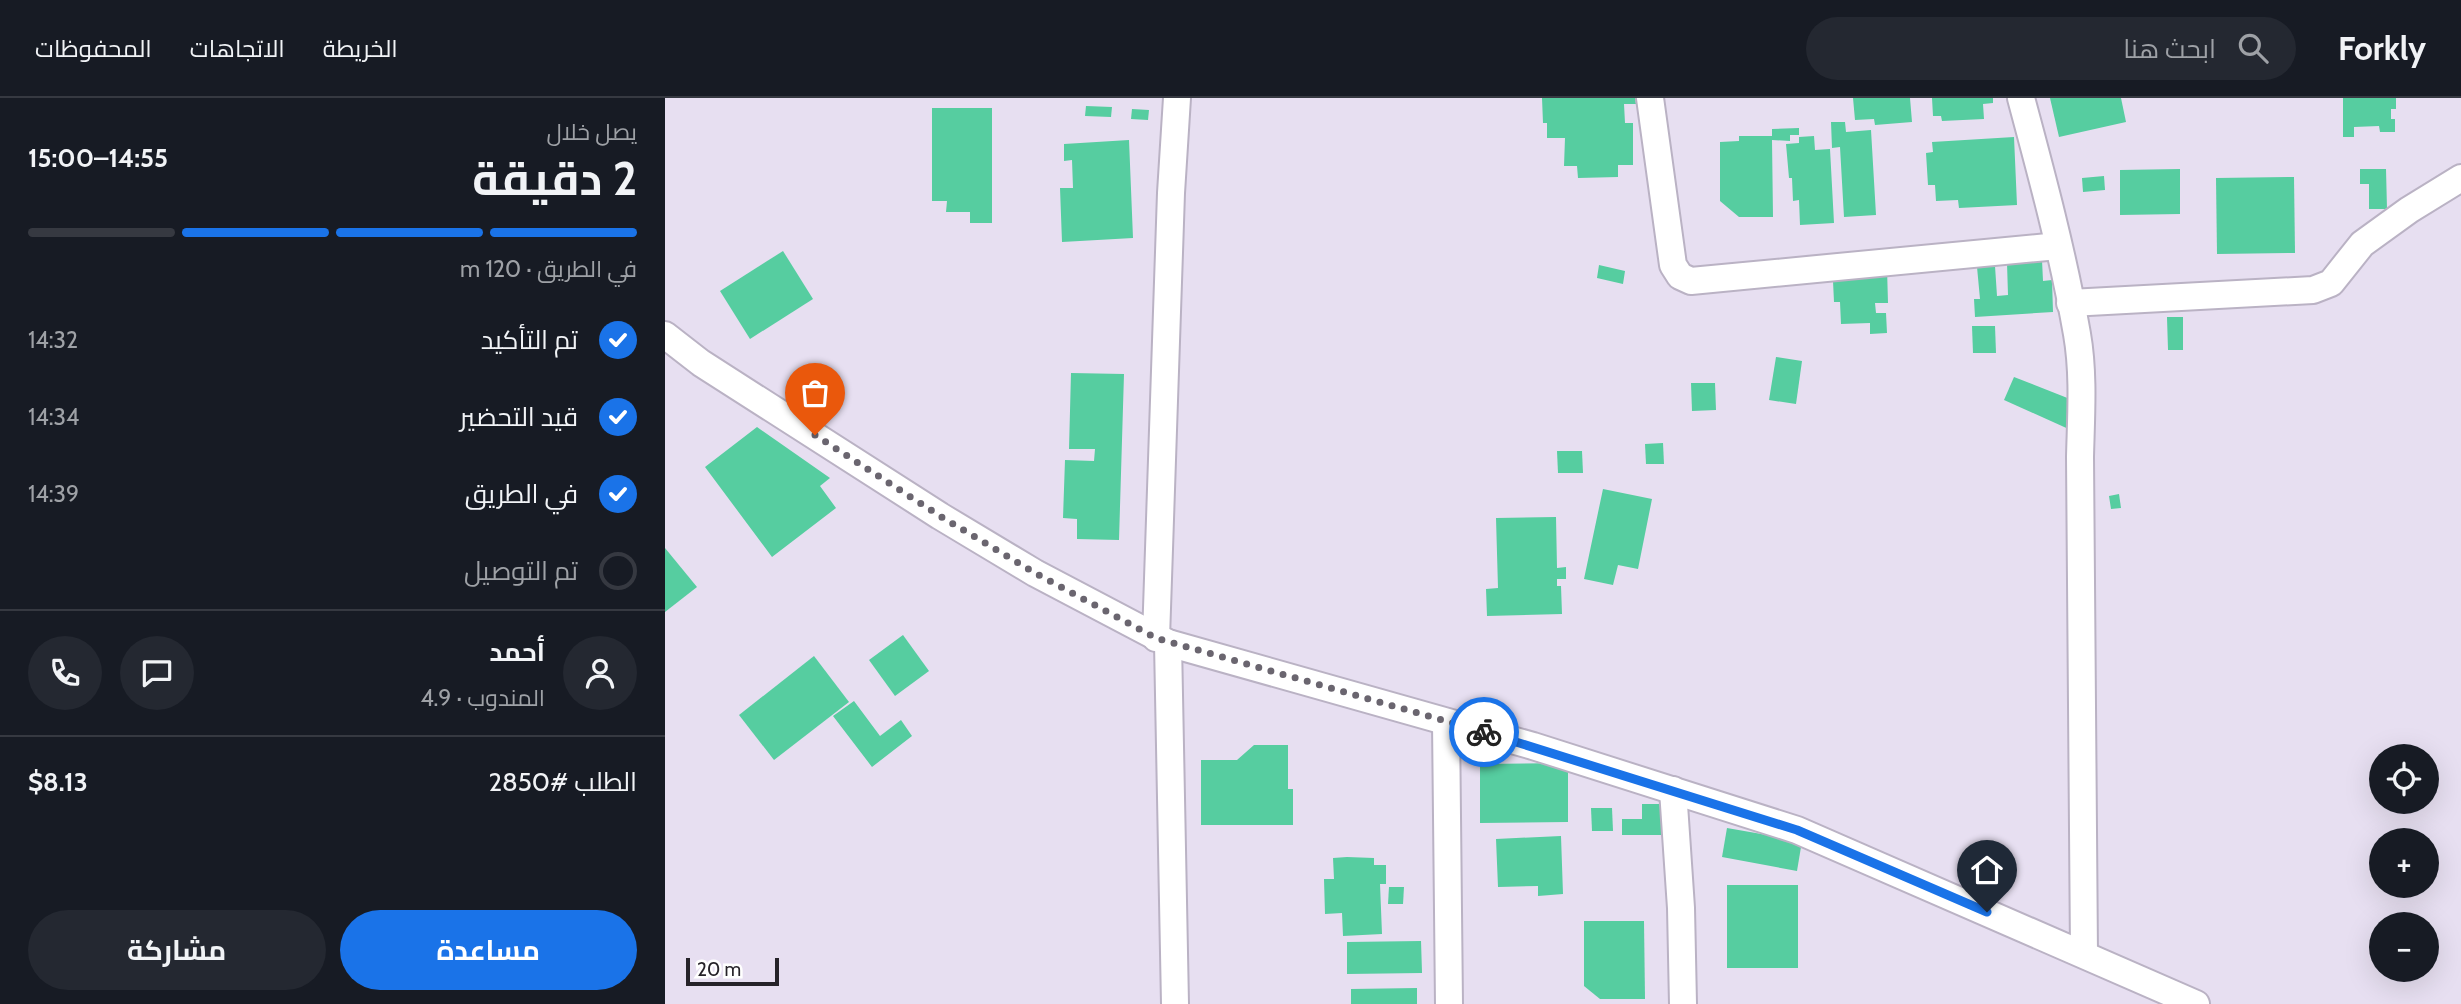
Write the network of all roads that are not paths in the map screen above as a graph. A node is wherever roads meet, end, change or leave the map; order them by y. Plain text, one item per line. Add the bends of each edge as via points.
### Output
1 (1177, 98) edge
2 (1650, 98) edge
3 (2021, 98) edge
4 (2461, 178) edge
5 (2058, 246) junction
6 (2070, 303) junction
7 (665, 335) edge
8 (1162, 640) junction
9 (1446, 722) junction
10 (1673, 790) junction
11 (2084, 954) junction
12 (2193, 1003) edge
13 (1175, 1004) edge
14 (1448, 1004) edge
15 (1683, 1004) edge

1 - 8 street via 1170,207
2 - 5 street via 1673,265 1680,276 1691,281
3 - 5 street
4 - 6 street via 2361,244 2331,283 2313,290
5 - 6 street
6 - 11 street via 2082,397
7 - 8 street via 701,363 940,516
8 - 9 street
8 - 13 street
9 - 10 street
9 - 14 street
10 - 11 street via 1797,830
10 - 15 street
11 - 12 street

